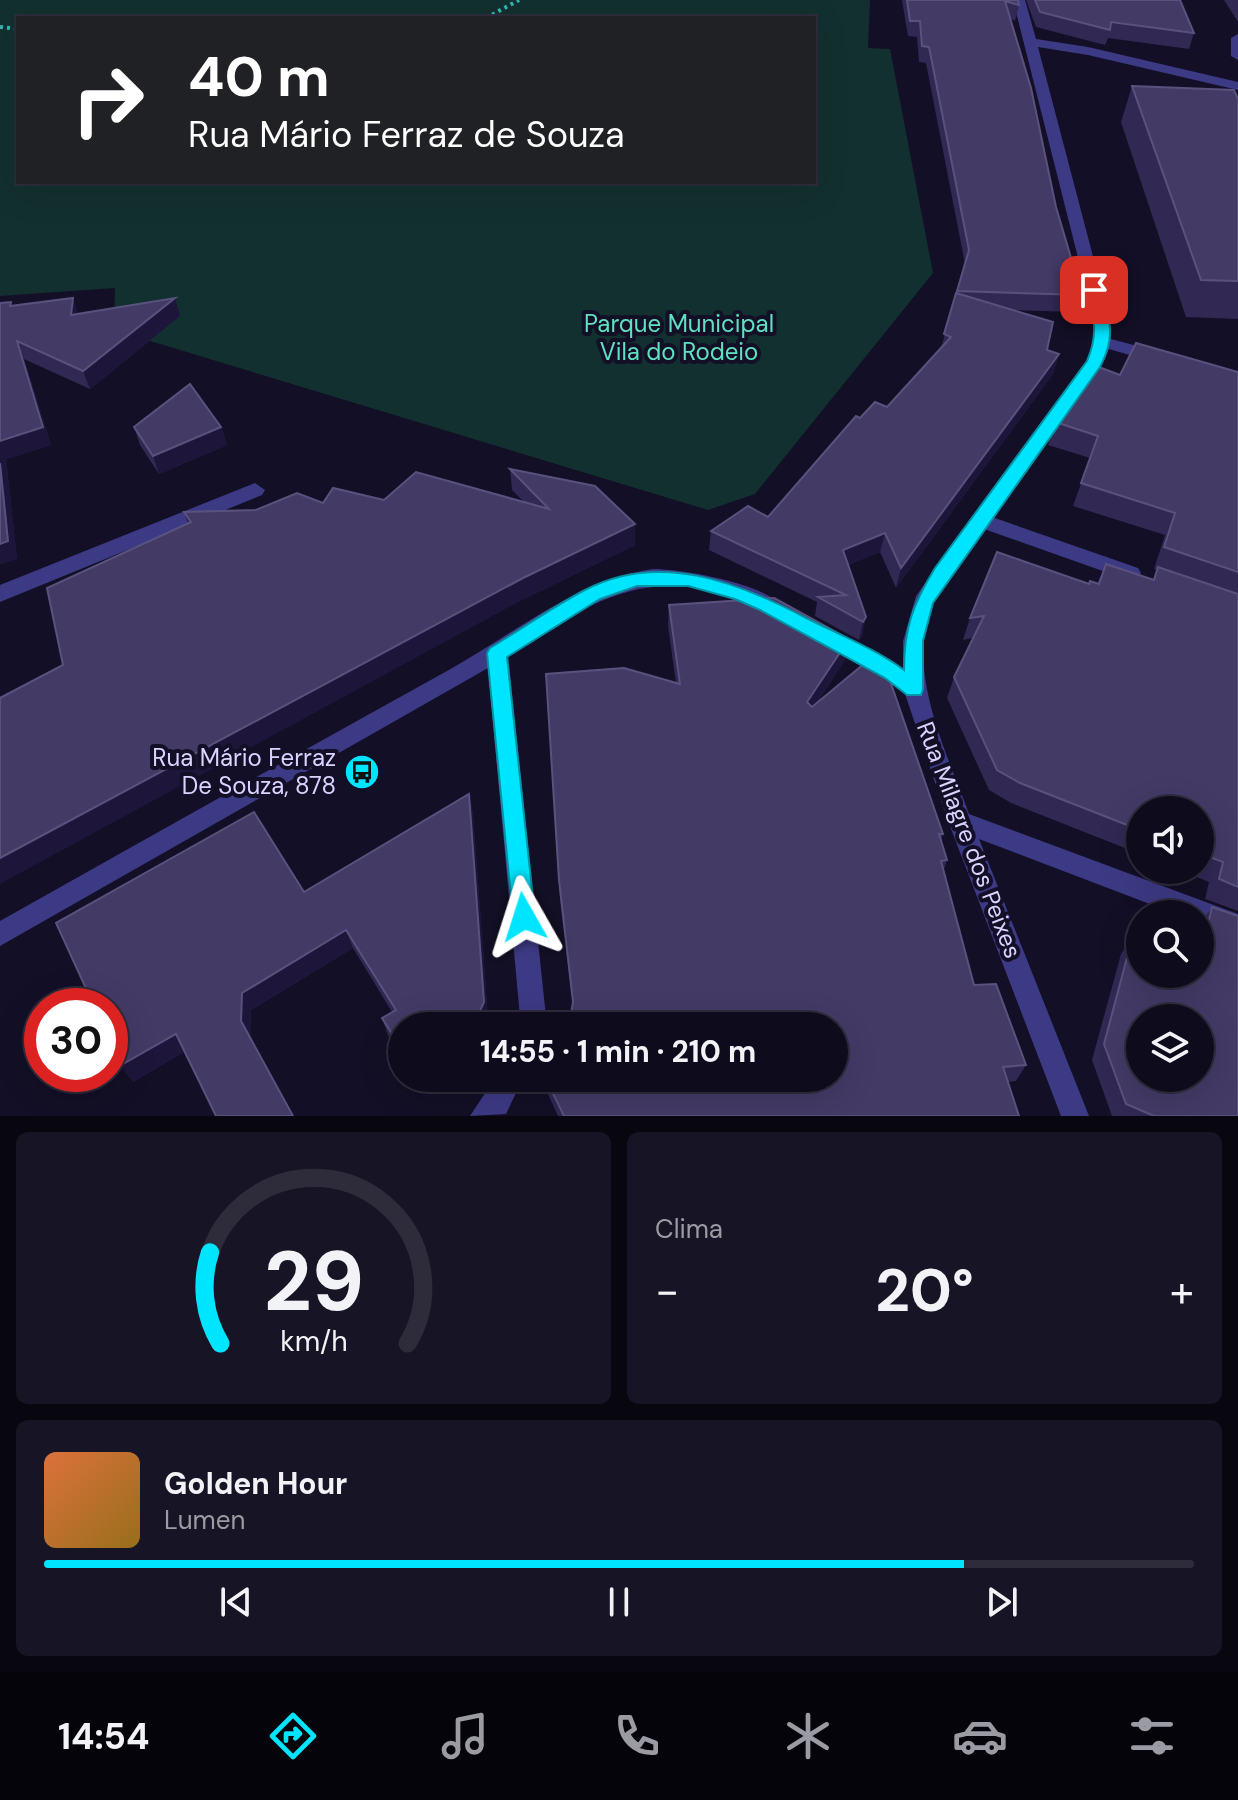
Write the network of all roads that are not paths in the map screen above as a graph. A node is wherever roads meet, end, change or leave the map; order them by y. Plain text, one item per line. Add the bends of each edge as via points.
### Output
1 (1019, 0) edge
2 (1238, 38) edge
3 (1029, 42) junction
4 (1238, 56) edge
5 (1238, 86) edge
6 (1103, 342) junction
7 (1178, 363) edge
8 (255, 490) dead end
9 (980, 520) junction
10 (1148, 579) edge
11 (0, 594) edge
12 (497, 653) junction
13 (914, 689) junction
14 (960, 821) junction
15 (1238, 926) edge
16 (0, 934) edge
17 (533, 1012) edge
18 (502, 1092) edge
19 (484, 1116) edge
20 (1075, 1116) edge

1 - 3 street
2 - 4 street
3 - 5 street
3 - 6 street via 1102,321
6 - 7 street
6 - 9 street, Rua Milagre dos Peixes via 1094,363
8 - 11 street
9 - 10 street
9 - 13 street, Rua Milagre dos Peixes via 923,602 914,641
12 - 13 street via 594,594 637,579 688,579 740,593 892,672
12 - 16 street
12 - 17 street
13 - 14 street, Rua Milagre dos Peixes
14 - 15 street
14 - 20 street, Rua Milagre dos Peixes
18 - 19 street

